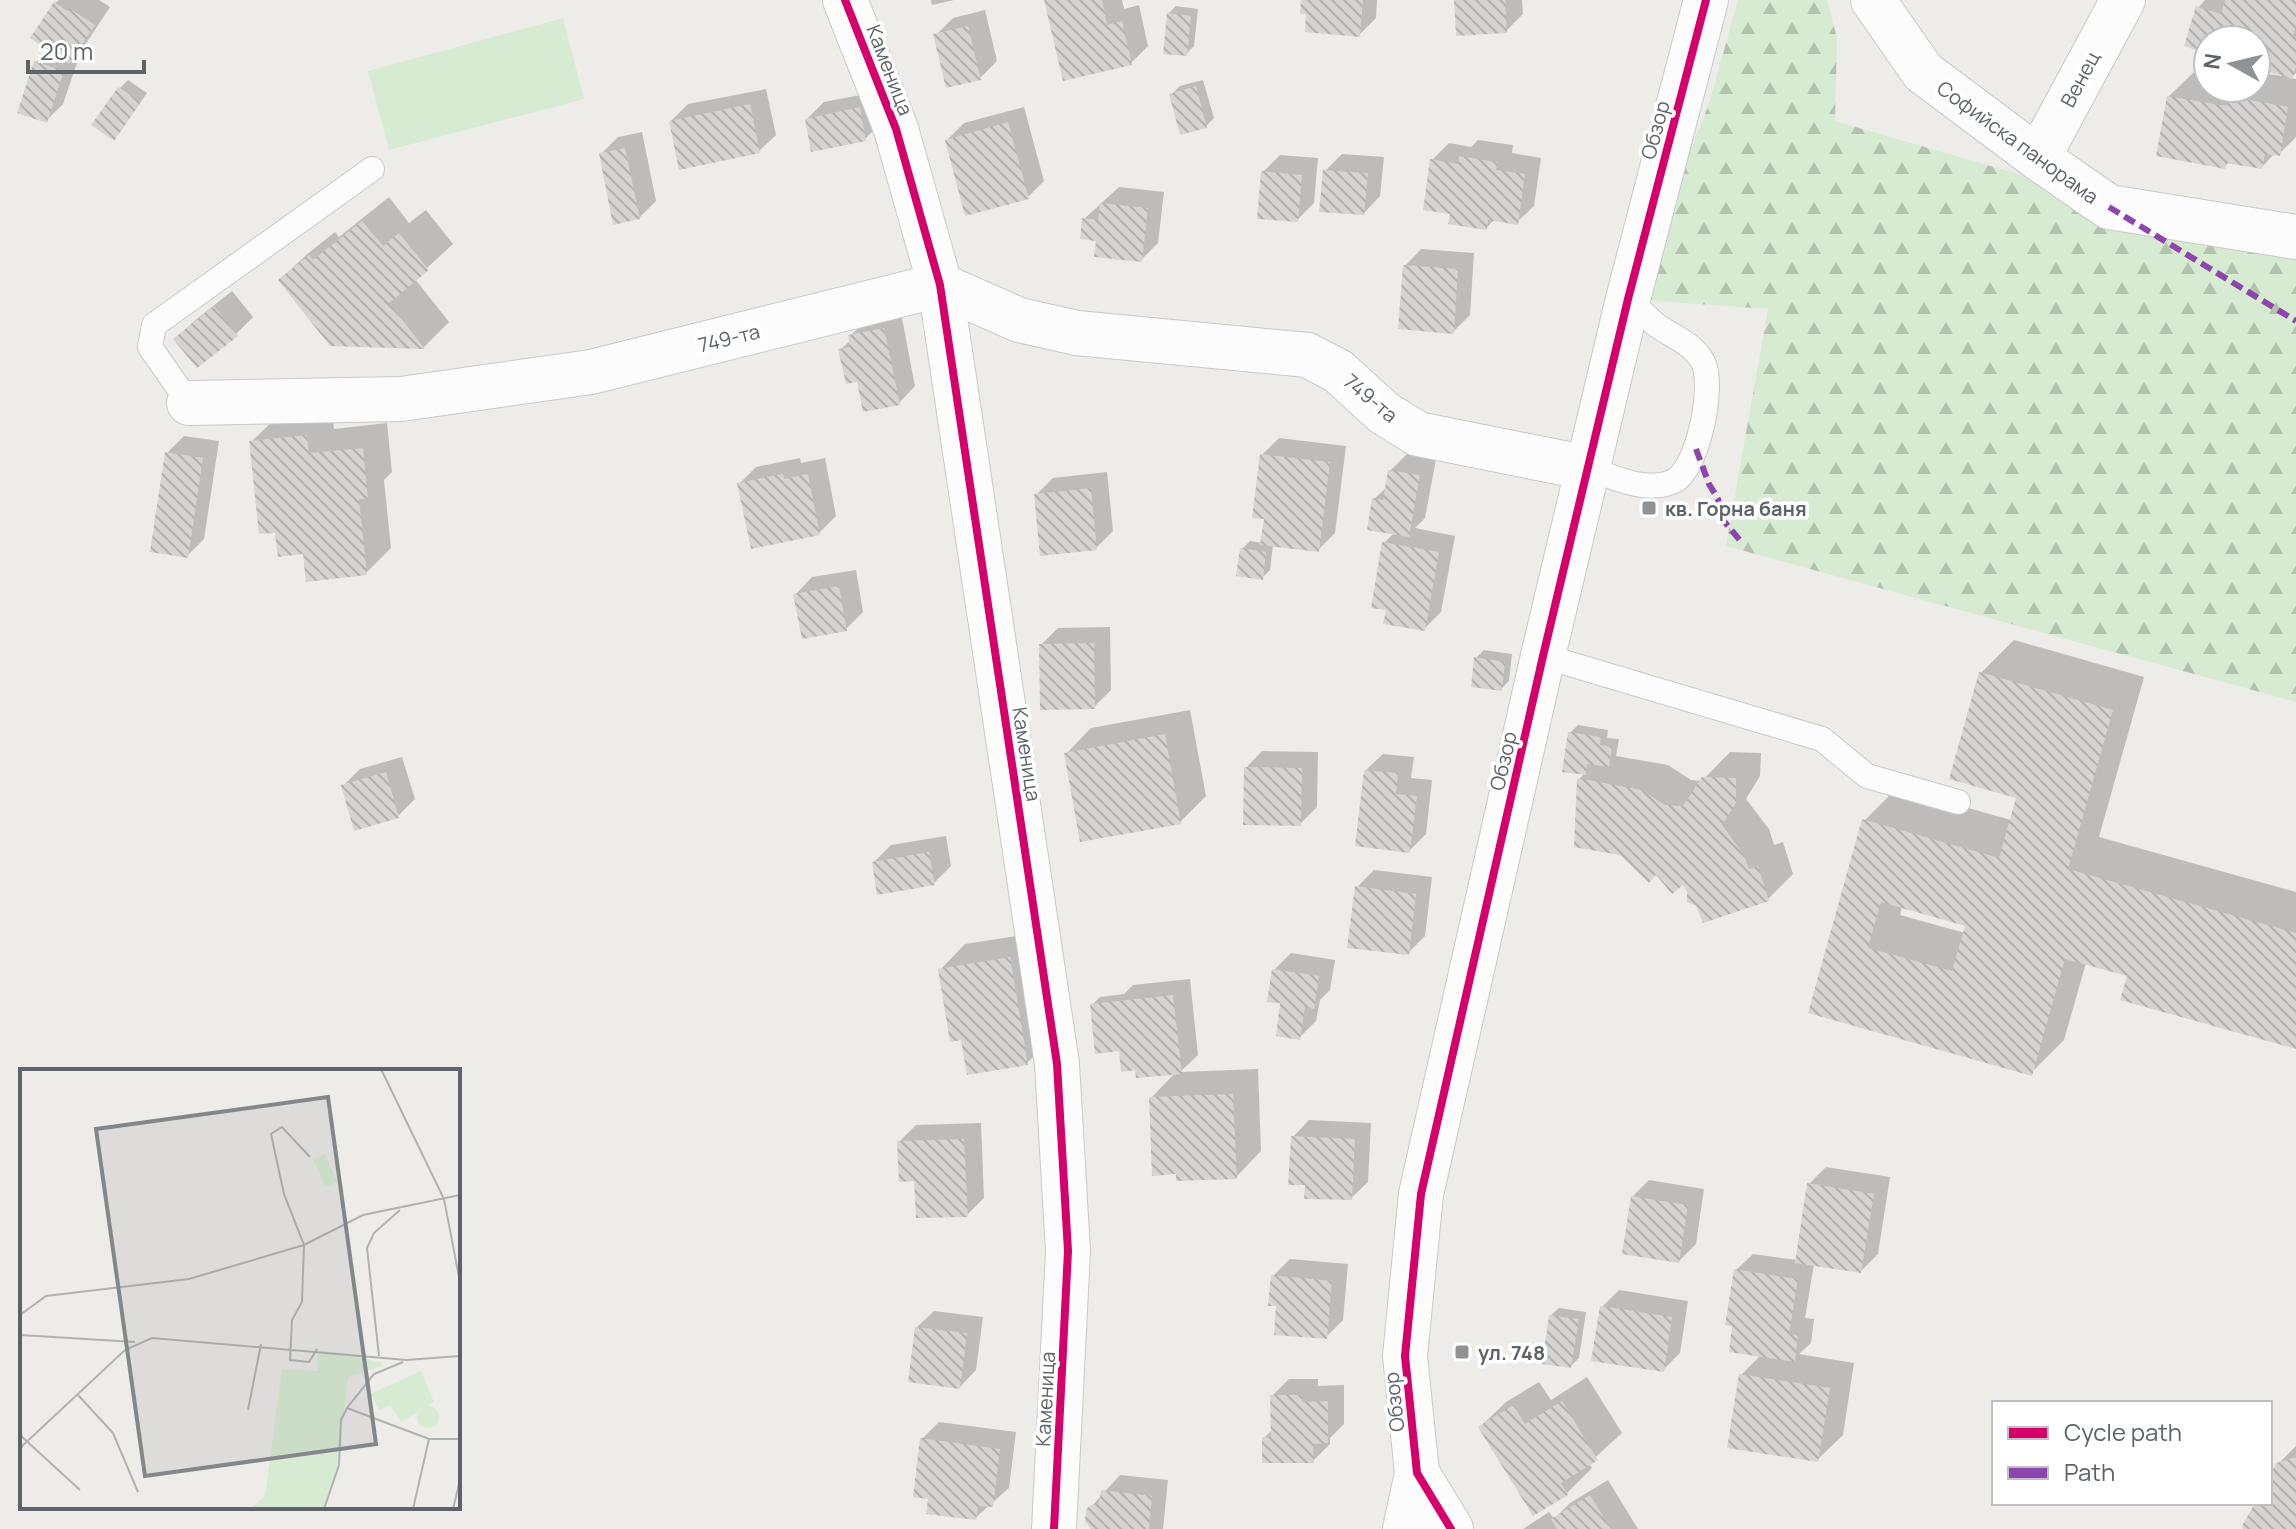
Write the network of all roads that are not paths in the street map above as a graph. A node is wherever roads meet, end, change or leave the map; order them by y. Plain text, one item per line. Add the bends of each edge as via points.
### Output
1 (845, 0) edge
2 (1706, 0) edge
3 (1873, 0) edge
4 (2123, 0) edge
5 (2038, 158) junction
6 (372, 169) dead end
7 (2296, 237) edge
8 (940, 285) junction
9 (1628, 299) junction
10 (189, 403) joint
11 (1588, 468) junction
12 (1543, 656) junction
13 (1958, 802) dead end
14 (1417, 1473) junction
15 (1054, 1529) edge
16 (1405, 1529) edge
17 (1451, 1529) edge

1 - 8 street, Каменица via 896,129
2 - 9 street, Обзор
3 - 5 street, Софийска панорама via 1923,72
4 - 5 street, Венец
5 - 7 street, Софийска панорама via 2109,207
6 - 10 lane, 749-та via 154,325 150,347
8 - 10 street, 749-та via 591,372 401,399
8 - 11 street, 749-та via 1019,320 1077,333 1307,355 1338,371 1384,413 1418,434
8 - 15 street, Каменица via 1057,1064 1068,1251
9 - 11 street, Обзор
9 - 11 lane via 1657,326 1689,344 1704,364 1706,405 1696,449 1674,482 1627,482
11 - 12 street, Обзор
12 - 13 lane via 1822,739 1867,776
12 - 14 street, Обзор via 1421,1194 1405,1356
14 - 16 street
14 - 17 street, Обзор

